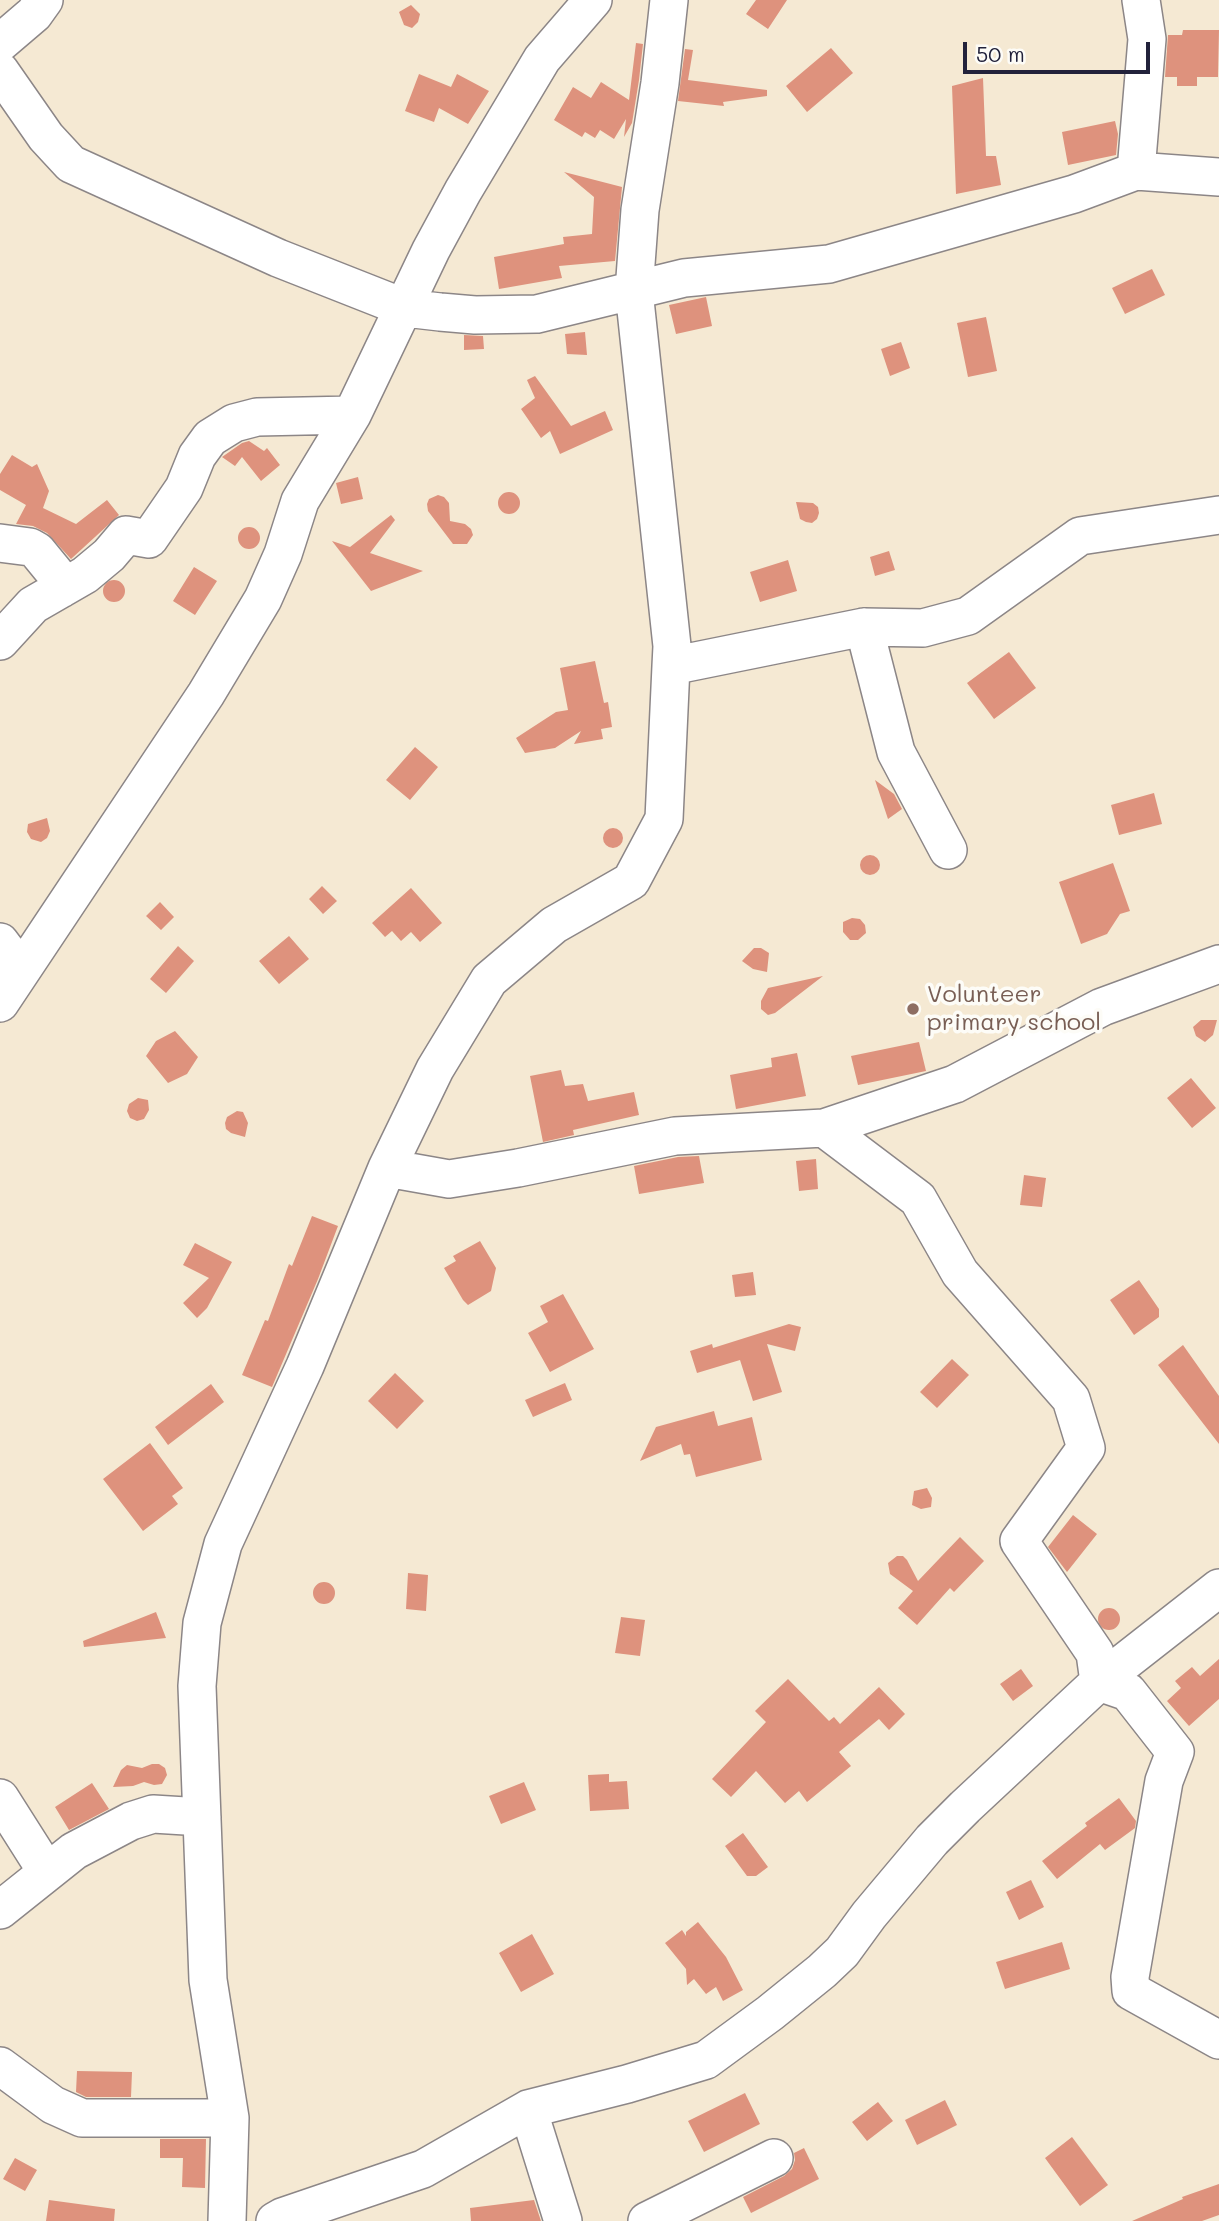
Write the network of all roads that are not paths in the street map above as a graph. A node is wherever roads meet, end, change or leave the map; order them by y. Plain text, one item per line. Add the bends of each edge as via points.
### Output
1 (44, 0) edge
2 (593, 0) edge
3 (669, 0) edge
4 (1141, 0) edge
5 (0, 43) edge
6 (0, 71) edge
7 (1136, 172) junction
8 (1219, 177) edge
9 (634, 291) junction
10 (405, 308) junction
11 (352, 415) junction
12 (1219, 514) edge
13 (0, 543) edge
14 (61, 589) junction
15 (864, 627) junction
16 (0, 640) edge
17 (671, 666) junction
18 (948, 850) dead end
19 (11, 956) edge
20 (1219, 964) edge
21 (0, 1003) edge
22 (824, 1128) junction
23 (387, 1168) junction
24 (1219, 1588) edge
25 (1099, 1682) junction
26 (0, 1798) edge
27 (202, 1817) junction
28 (47, 1872) junction
29 (0, 1910) edge
30 (1219, 2040) edge
31 (0, 2066) edge
32 (528, 2109) junction
33 (230, 2118) junction
34 (774, 2158) dead end
35 (227, 2221) edge
36 (275, 2221) edge
37 (563, 2221) edge
38 (647, 2221) edge

1 - 5 street
2 - 10 street via 542,59 463,191
3 - 9 street via 640,209
4 - 7 street via 1147,39
6 - 10 street via 71,164 278,258
7 - 8 street
7 - 9 street via 830,264 684,278
9 - 10 street via 537,314 475,315
9 - 17 street
10 - 11 street
11 - 14 street via 257,417 234,423 210,438 184,488 149,539 127,535 85,575
11 - 19 street via 300,501 263,599 206,694
12 - 15 street via 1080,536 968,616 923,628
13 - 14 street via 37,551
14 - 16 street via 33,604
15 - 17 street
15 - 18 street via 896,752
17 - 23 street via 664,819 631,881 554,925 489,980 435,1069
19 - 21 street
20 - 22 street via 1102,1007 955,1084
22 - 23 street via 675,1136 449,1179
22 - 25 street via 918,1199 960,1273 1070,1399 1086,1448 1018,1541 1095,1653
23 - 27 street via 223,1544 202,1623 197,1686
24 - 25 street
25 - 30 street via 1128,1692 1175,1752 1164,1781 1131,1992
25 - 32 street via 932,1840 842,1952 770,2013 706,2060
26 - 28 street
27 - 28 street via 153,1814 131,1821
27 - 33 street via 208,1980
28 - 29 street
31 - 33 street via 53,2105 82,2118
32 - 36 street via 423,2169
32 - 37 street
33 - 35 street
34 - 38 street

